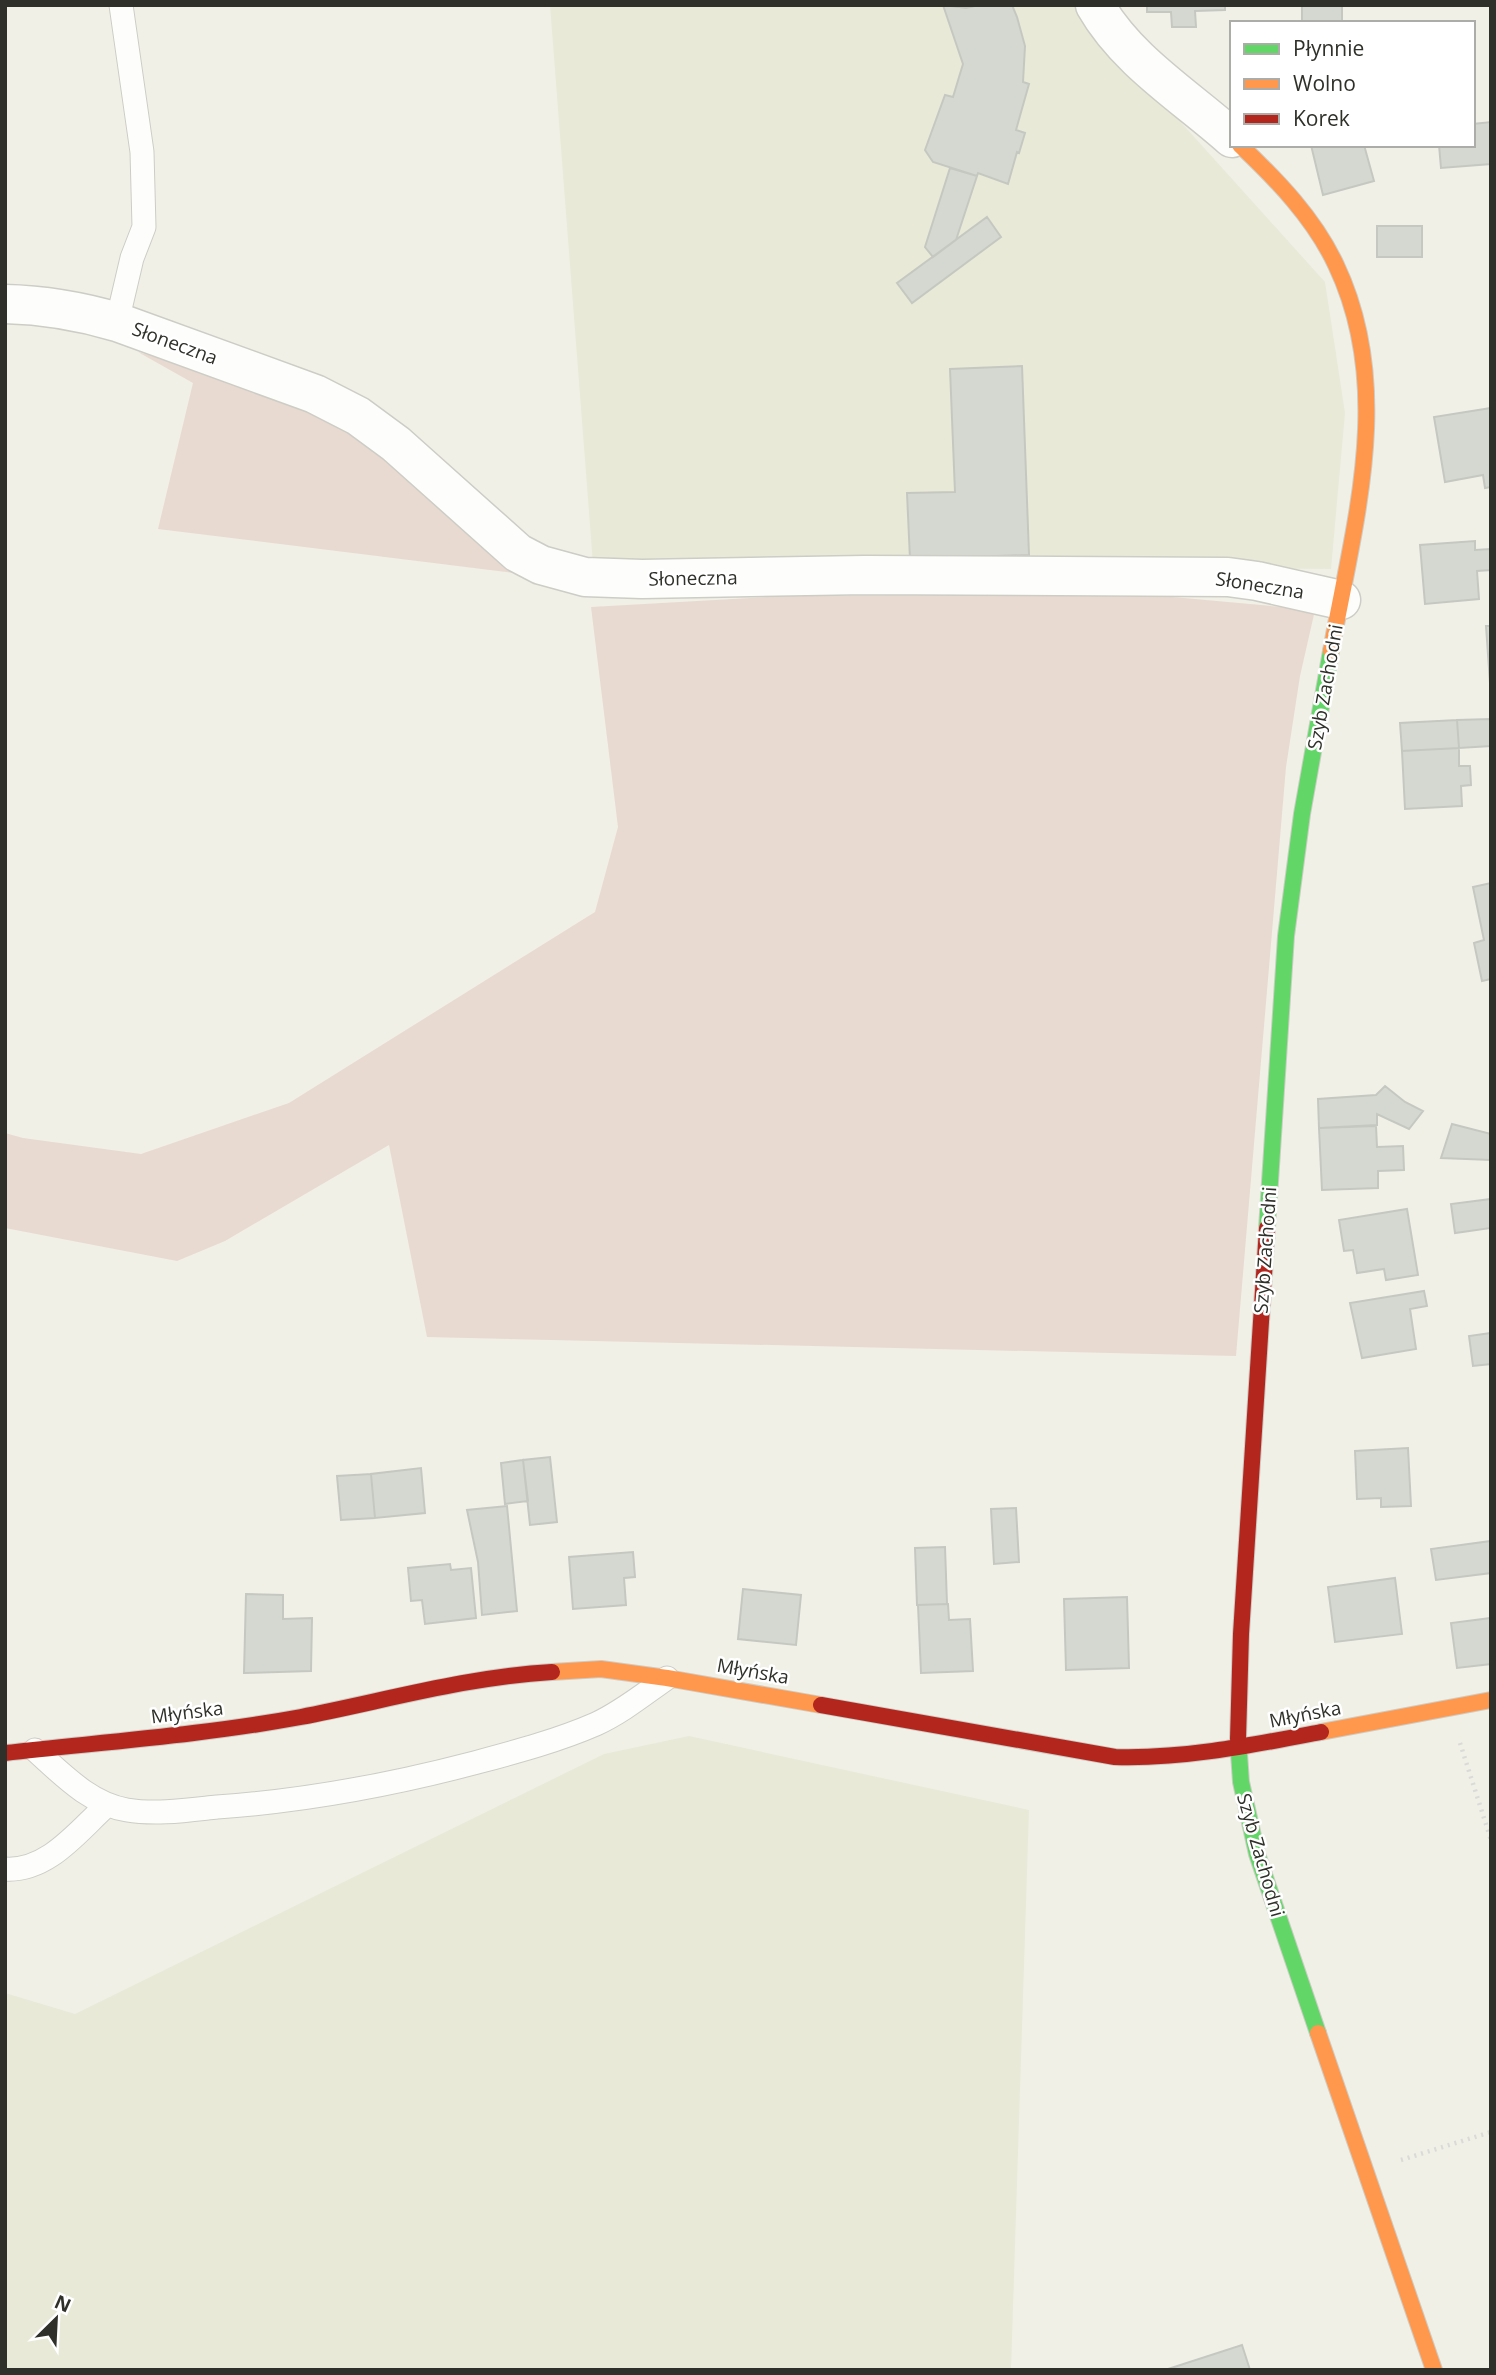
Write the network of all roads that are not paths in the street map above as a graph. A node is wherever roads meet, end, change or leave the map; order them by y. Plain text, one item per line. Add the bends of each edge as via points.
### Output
1 (121, 5) edge
2 (1095, 5) edge
3 (1230, 136) edge
4 (1242, 147) edge
5 (5, 304) edge
6 (117, 322) junction
7 (1340, 600) junction
8 (667, 1678) junction
9 (1491, 1700) edge
10 (1238, 1748) junction
11 (35, 1750) junction
12 (5, 1753) edge
13 (107, 1805) junction
14 (5, 1869) edge
15 (1434, 2370) edge

1 - 6 lane, Słoneczna via 142,152 144,227
2 - 3 street via 1144,65
4 - 7 street, Szyb Zachodni via 1314,230 1335,262 1354,313 1367,388 1367,445
5 - 6 street, Słoneczna via 38,304
6 - 7 street, Słoneczna via 315,394 347,410 396,444 518,553 561,572 609,579 1228,577
7 - 10 street, Szyb Zachodni via 1299,825 1286,936 1241,1634
8 - 10 street, Młyńska via 1115,1758 1160,1758
8 - 11 street, Młyńska via 601,1669 537,1672 262,1723
8 - 13 lane via 596,1723 530,1747 415,1777 264,1804 150,1811
9 - 10 street, Młyńska
10 - 15 street, Szyb Zachodni via 1257,1854
11 - 12 street, Młyńska
11 - 13 lane via 65,1778
13 - 14 lane via 46,1859 27,1868

